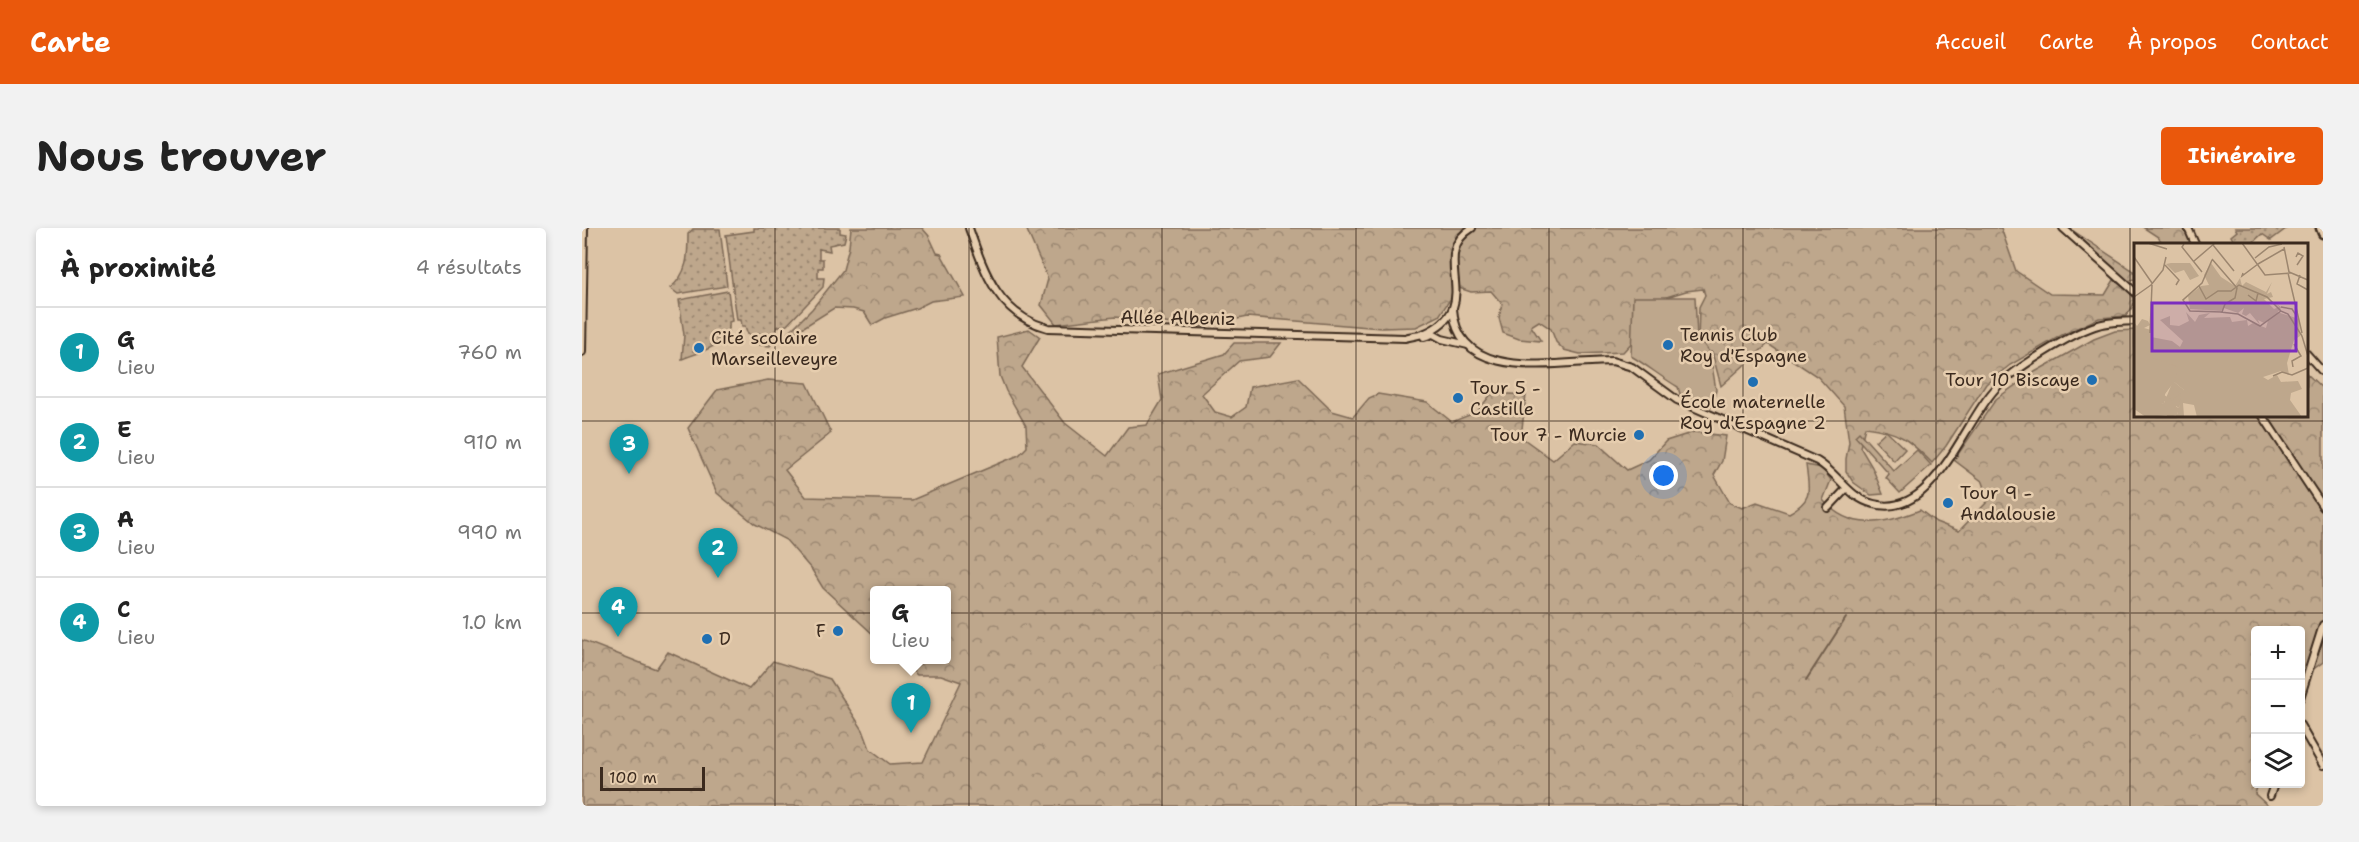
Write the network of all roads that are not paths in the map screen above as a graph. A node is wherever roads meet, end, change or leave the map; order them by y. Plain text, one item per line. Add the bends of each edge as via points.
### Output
1 (584, 228) edge
2 (969, 228) edge
3 (1472, 228) edge
4 (2063, 228) edge
5 (2188, 228) edge
6 (2321, 228) edge
7 (2323, 233) edge
8 (2195, 243) edge
9 (2134, 282) edge
10 (2127, 284) junction
11 (2134, 290) edge
12 (1453, 309) junction
13 (2134, 321) edge
14 (1438, 324) junction
15 (1433, 334) junction
16 (1405, 338) junction
17 (1469, 345) junction
18 (582, 352) edge
19 (2308, 354) edge
20 (2321, 370) dead end
21 (2264, 417) edge
22 (1846, 489) junction
23 (2323, 507) edge
24 (1828, 508) dead end
25 (2323, 625) edge
26 (2305, 685) edge
27 (2305, 732) edge
28 (2323, 765) edge
29 (2272, 788) edge
30 (2270, 796) dead end

1 - 18 street
2 - 16 street, Allée Albeniz via 993,288 1022,316 1048,328
3 - 12 street via 1458,241 1452,256 1457,291
4 - 10 street
5 - 8 street
6 - 7 street
9 - 10 street
10 - 11 street
12 - 14 street, Allée Albeniz
12 - 17 street via 1455,329
13 - 22 street via 2085,329 2007,378 1987,398 1945,465 1914,498 1883,506 1859,499
14 - 15 street, Allée Albeniz
14 - 16 street, Allée Albeniz
15 - 16 street
15 - 17 street
17 - 22 street via 1486,357 1505,363 1624,363 1677,400 1817,461
19 - 20 street
21 - 23 street
22 - 24 street
25 - 26 street
27 - 28 street
29 - 30 street

